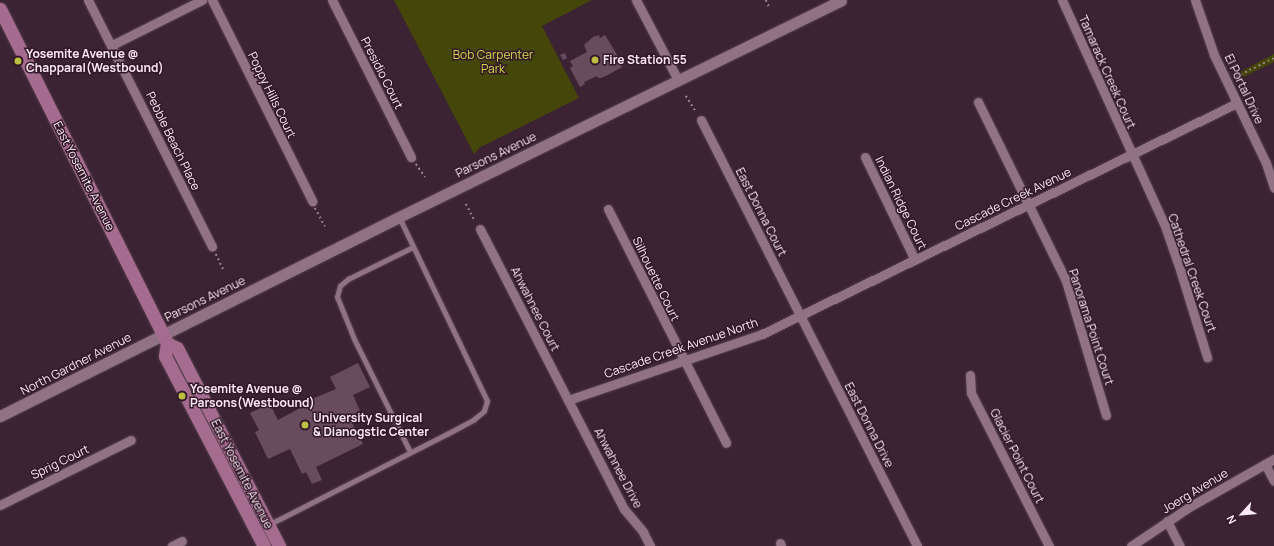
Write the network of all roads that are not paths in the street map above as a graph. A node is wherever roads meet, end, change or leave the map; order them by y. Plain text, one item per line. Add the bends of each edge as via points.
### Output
1 (88, 0) edge
2 (202, 0) edge
3 (212, 0) edge
4 (332, 0) edge
5 (636, 0) edge
6 (841, 0) edge
7 (1062, 0) edge
8 (1195, 0) edge
9 (0, 9) edge
10 (112, 45) junction
11 (678, 80) junction
12 (978, 102) dead end
13 (1237, 103) junction
14 (702, 120) road end
15 (1131, 154) junction
16 (411, 157) road end
17 (865, 157) dead end
18 (1274, 188) edge
19 (312, 201) road end
20 (1029, 205) junction
21 (608, 209) dead end
22 (399, 217) junction
23 (480, 229) road end
24 (212, 247) road end
25 (412, 247) junction
26 (915, 260) junction
27 (800, 315) junction
28 (165, 339) junction
29 (1206, 357) dead end
30 (683, 360) junction
31 (970, 375) dead end
32 (568, 400) junction
33 (1106, 415) dead end
34 (0, 416) edge
35 (131, 440) dead end
36 (726, 443) dead end
37 (410, 452) junction
38 (1274, 459) edge
39 (1265, 464) junction
40 (1274, 481) edge
41 (0, 505) edge
42 (1167, 521) junction
43 (268, 524) junction
44 (182, 541) dead end
45 (172, 546) edge
46 (264, 546) edge
47 (279, 546) edge
48 (650, 546) edge
49 (917, 546) edge
50 (1049, 546) edge
51 (1130, 546) edge
52 (1180, 546) edge

1 - 10 street, Pebble Beach Place
2 - 10 street
3 - 19 street, Poppy Hills Court
4 - 16 street, Presidio Court
5 - 11 street
6 - 11 street, Parsons Avenue
7 - 15 street, Tamarack Creek Court
8 - 13 street, El Portal Drive via 1204,28
9 - 28 main road, East Yosemite Avenue
10 - 24 street, Pebble Beach Place
11 - 22 street, Parsons Avenue
12 - 20 street, Panorama Point Court
13 - 15 street, Cascade Creek Avenue
13 - 18 street, El Portal Drive via 1266,163
14 - 27 street, East Donna Court
15 - 20 street, Cascade Creek Avenue
15 - 29 street, Cathedral Creek Court via 1165,226
17 - 26 street, Indian Ridge Court
20 - 26 street, Cascade Creek Avenue
20 - 33 street, Panorama Point Court via 1066,281
21 - 30 street, Silhouette Court
22 - 25 lane
22 - 28 street, Parsons Avenue
23 - 32 street, Ahwahnee Court
25 - 37 lane via 348,279 340,286 337,297 354,339
25 - 37 lane via 487,401 484,411 473,420
26 - 27 street, Cascade Creek Avenue
27 - 30 street, Cascade Creek Avenue North via 762,334
27 - 49 street, East Donna Drive
28 - 34 street, North Gardner Avenue
28 - 43 main road, East Yosemite Avenue via 178,348
28 - 46 main road, East Yosemite Avenue via 165,356
30 - 32 street, Cascade Creek Avenue North
30 - 36 street, Silhouette Court
31 - 50 street, Glacier Point Court via 971,393
32 - 48 street, Ahwahnee Drive via 624,509 643,532
35 - 41 street, Sprig Court
37 - 43 lane
38 - 39 street, Joerg Avenue
39 - 40 street
39 - 42 street, Joerg Avenue
42 - 51 street, Joerg Avenue
42 - 52 street
43 - 47 main road, East Yosemite Avenue
44 - 45 street

